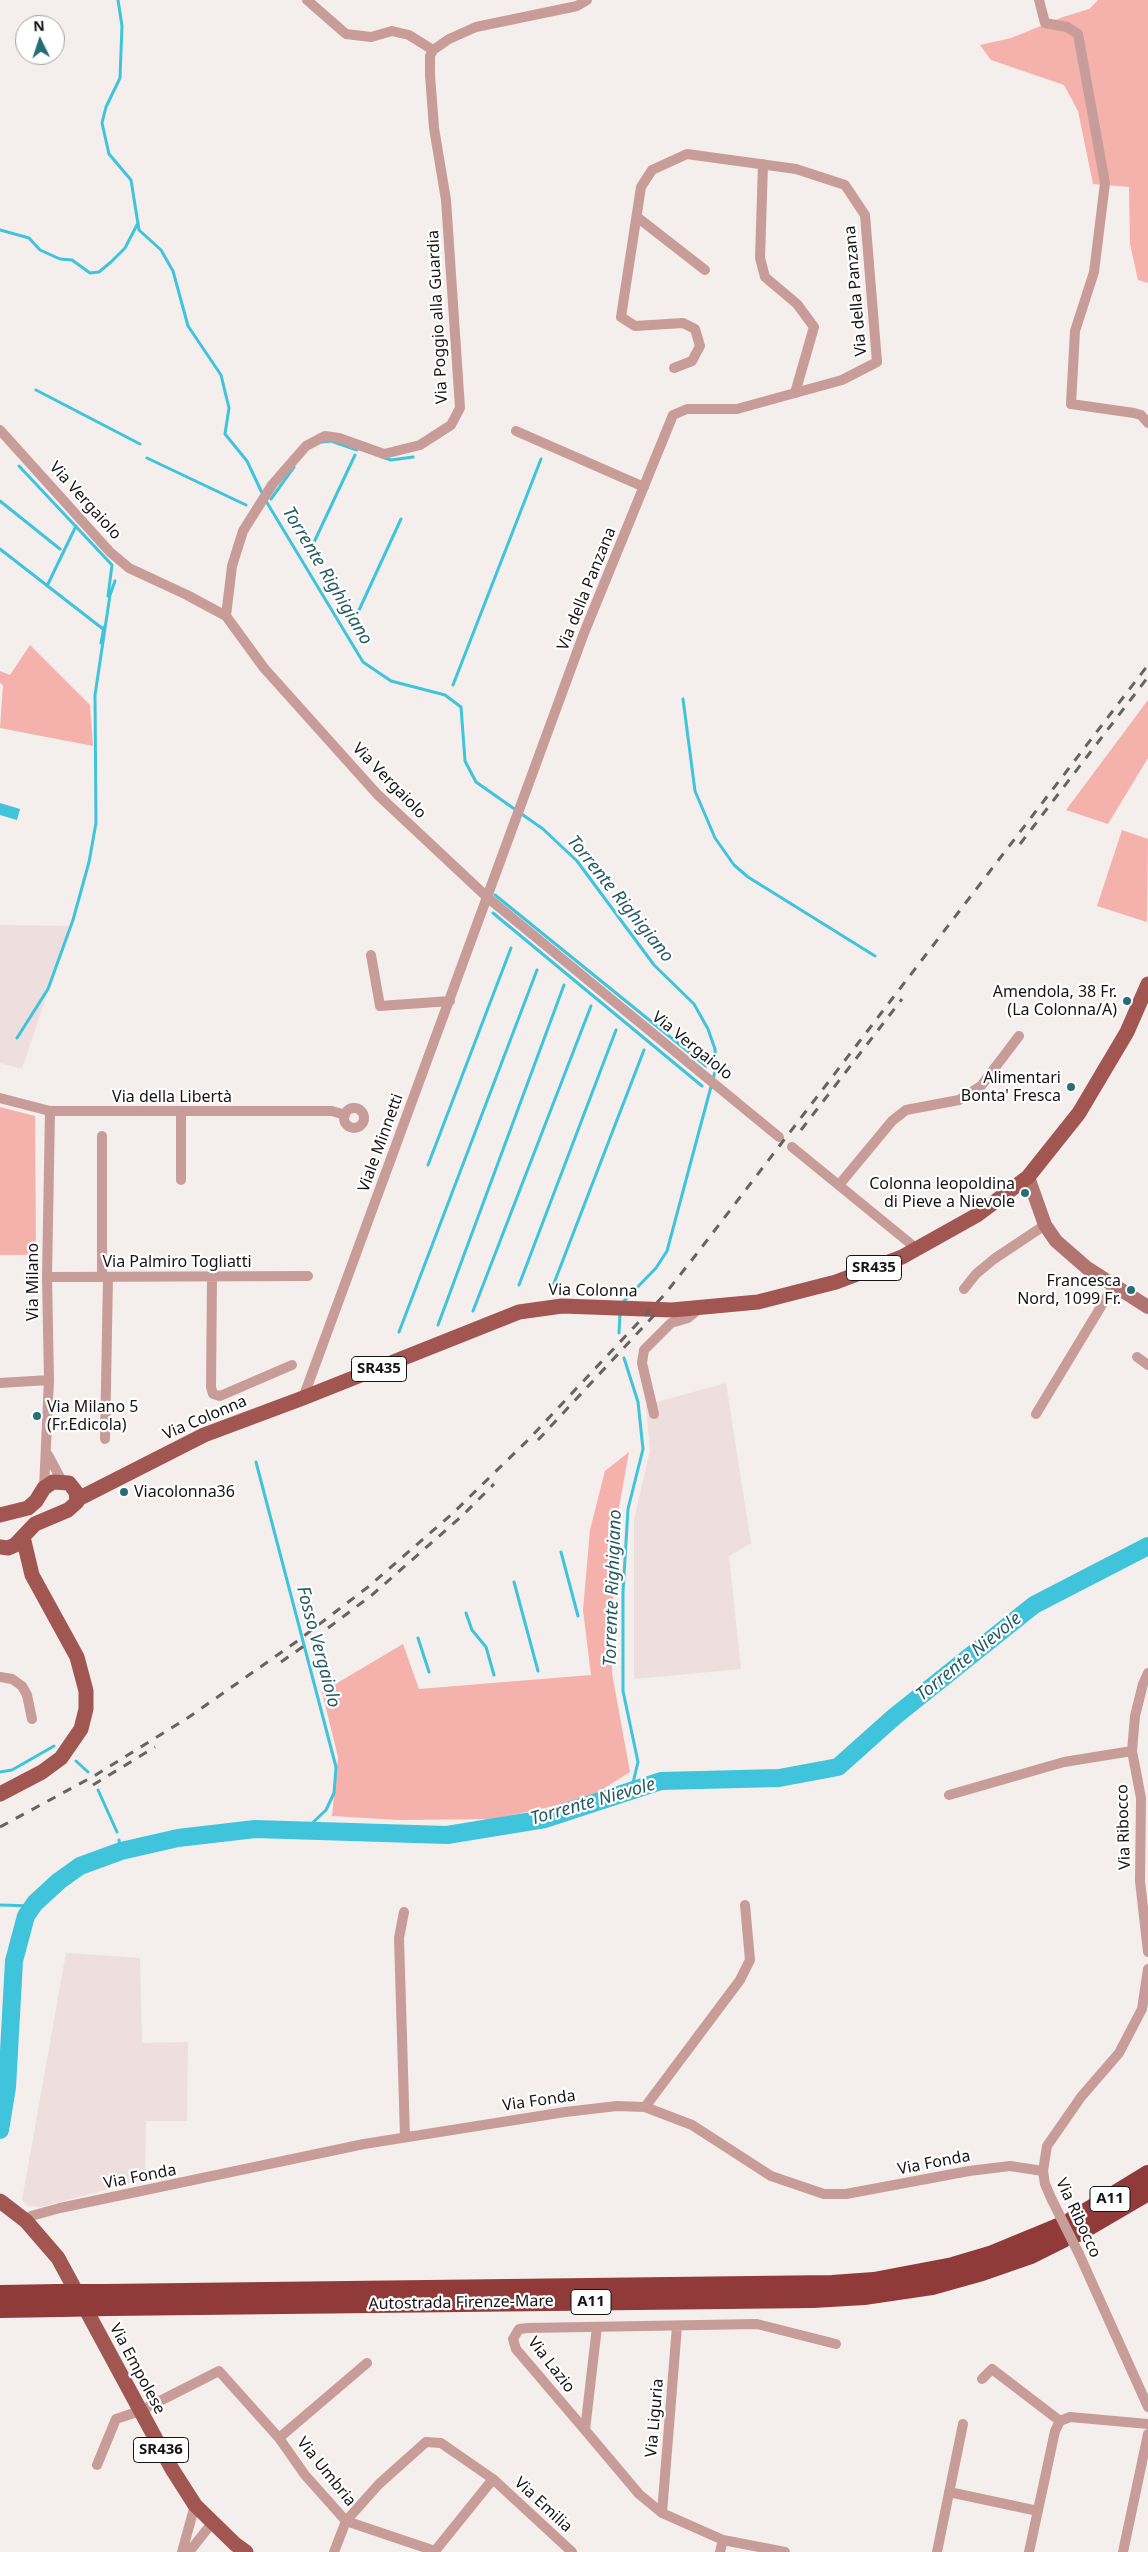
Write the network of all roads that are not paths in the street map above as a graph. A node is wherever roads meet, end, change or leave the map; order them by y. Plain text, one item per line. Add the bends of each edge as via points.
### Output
1 (307, 0) edge
2 (587, 0) edge
3 (1039, 0) edge
4 (433, 50) junction
5 (763, 164) junction
6 (637, 216) junction
7 (704, 270) dead end
8 (674, 368) dead end
9 (795, 393) junction
10 (1148, 423) edge
11 (0, 430) edge
12 (516, 432) dead end
13 (644, 487) junction
14 (226, 616) junction
15 (488, 898) junction
16 (371, 955) dead end
17 (1148, 984) edge
18 (450, 1001) junction
19 (1019, 1036) dead end
20 (0, 1098) edge
21 (50, 1112) junction
22 (181, 1113) junction
23 (344, 1115) dead end
24 (102, 1136) dead end
25 (779, 1137) dead end
26 (792, 1147) dead end
27 (1028, 1177) junction
28 (181, 1180) dead end
29 (839, 1185) junction
30 (1045, 1225) junction
31 (917, 1249) junction
32 (308, 1276) dead end
33 (47, 1277) junction
34 (105, 1277) junction
35 (212, 1277) junction
36 (1114, 1285) junction
37 (964, 1289) dead end
38 (1148, 1307) edge
39 (671, 1316) junction
40 (1137, 1358) dead end
41 (292, 1365) dead end
42 (1148, 1365) edge
43 (48, 1380) junction
44 (0, 1383) edge
45 (303, 1398) junction
46 (654, 1414) dead end
47 (1036, 1414) dead end
48 (106, 1439) dead end
49 (47, 1452) junction
50 (44, 1488) junction
51 (70, 1488) junction
52 (0, 1515) edge
53 (23, 1537) junction
54 (3, 1550) edge
55 (32, 1575) junction
56 (1148, 1673) edge
57 (0, 1677) edge
58 (1145, 1684) edge
59 (32, 1719) dead end
60 (1132, 1751) junction
61 (0, 1794) edge
62 (948, 1795) dead end
63 (745, 1905) dead end
64 (404, 1912) dead end
65 (1148, 1952) edge
66 (1148, 1969) edge
67 (645, 2107) junction
68 (405, 2136) junction
69 (1043, 2171) junction
70 (1148, 2174) edge
71 (1148, 2192) edge
72 (3, 2204) edge
73 (26, 2221) junction
74 (1068, 2230) junction
75 (1, 2301) edge
76 (677, 2326) junction
77 (597, 2327) junction
78 (836, 2344) dead end
79 (367, 2363) dead end
80 (982, 2379) dead end
81 (1148, 2407) edge
82 (140, 2411) junction
83 (1060, 2420) junction
84 (963, 2424) dead end
85 (1148, 2424) edge
86 (585, 2430) junction
87 (1148, 2434) edge
88 (279, 2438) junction
89 (96, 2465) dead end
90 (493, 2479) junction
91 (949, 2492) junction
92 (195, 2505) junction
93 (1038, 2512) junction
94 (662, 2513) junction
95 (346, 2521) junction
96 (212, 2523) junction
97 (723, 2540) junction
98 (182, 2552) edge
99 (189, 2552) edge
100 (246, 2552) edge
101 (334, 2552) edge
102 (572, 2552) edge
103 (720, 2552) edge
104 (784, 2552) edge
105 (937, 2552) edge
106 (1029, 2552) edge
107 (1123, 2552) edge

1 - 4 street via 346,34 371,37 392,31 409,35
2 - 4 street via 578,6 476,27
3 - 10 street via 1046,23 1067,27 1078,34 1105,183 1094,272 1075,331 1071,404 1134,413
4 - 14 street, Via Poggio alla Guardia via 430,56 432,102 446,200 460,408 451,426 420,445 384,454 325,436 306,446 272,486 242,531 232,566
5 - 6 street, Via della Panzana via 687,154 652,170 641,187
5 - 9 street via 760,258 765,277 797,304 814,327
5 - 9 street, Via della Panzana via 796,169 845,185 865,215 878,362 842,380
6 - 7 street
6 - 8 street, Via della Panzana via 621,317 635,326 683,323 695,329 700,346 692,361
9 - 13 street, Via della Panzana via 737,409 687,409 674,415
11 - 14 street, Via Vergaiolo via 110,552 129,568
12 - 13 street
13 - 15 street, Via della Panzana via 584,633
14 - 15 street, Via Vergaiolo via 264,668 377,794
15 - 18 street, Viale Minnetti
15 - 25 street, Via Vergaiolo
16 - 18 street via 380,1006
17 - 27 main road, SR435 via 1126,1032 1092,1091 1053,1148
18 - 45 street, Viale Minnetti
19 - 29 street via 980,1086 959,1100 906,1110 892,1121
20 - 21 street, Via della Libertà
21 - 22 street, Via della Libertà
21 - 33 street, Via Milano
22 - 23 street, Via della Libertà via 332,1111
22 - 28 street
24 - 34 street
26 - 29 street
27 - 30 main road
27 - 31 main road, Via Colonna / SR435 via 977,1215
29 - 31 street
30 - 36 main road via 1064,1250
30 - 37 street via 994,1259
31 - 39 main road, Via Colonna / SR435 via 836,1282 790,1295 700,1308
32 - 35 street, Via Palmiro Togliatti
33 - 34 street, Via Palmiro Togliatti
33 - 43 street, Via Milano
34 - 35 street, Via Palmiro Togliatti
34 - 48 street
35 - 41 street via 213,1394 220,1396
36 - 38 main road
36 - 47 street
39 - 45 main road, Via Colonna / SR435 via 562,1306 520,1312
39 - 46 street via 647,1346 641,1359
40 - 42 street
43 - 44 street
43 - 49 street, Via Milano
45 - 51 main road, Via Colonna / SR435 via 204,1435 130,1474
49 - 50 street, Via Milano
49 - 51 street
50 - 51 main road, SR435 via 53,1482
50 - 52 main road via 28,1508
51 - 53 main road, SR435 via 68,1510 35,1524
53 - 54 main road, SR435 via 18,1544
53 - 55 main road
54 - 55 main road
55 - 61 main road via 77,1657 86,1691 86,1709 81,1729 61,1758
56 - 58 street, Via Ribocco
57 - 59 street via 12,1679 22,1686
58 - 60 street, Via Ribocco via 1135,1716
60 - 62 street via 1064,1762
60 - 65 street, Via Ribocco via 1141,1798 1140,1881
63 - 67 street via 750,1960 740,1980
64 - 68 street via 399,1938
66 - 69 street, Via Ribocco via 1142,2008 1119,2053 1053,2134 1045,2152
67 - 68 street, Via Fonda via 617,2106 565,2112
67 - 69 street, Via Fonda via 692,2125 771,2176 824,2194 846,2194 1010,2166
68 - 73 street, Via Fonda via 60,2208 31,2216
69 - 81 street, Via Ribocco, bridge via 1052,2200
70 - 74 highway, Autostrada Firenze-Mare / A11
71 - 74 highway, Autostrada Firenze-Mare / A11
72 - 73 main road, Via Empolese / SR436
73 - 82 main road, Via Empolese / SR436 via 58,2258
74 - 75 highway, Autostrada Firenze-Mare / A11, bridge via 953,2266 874,2281 832,2284
76 - 77 street, Via Lazio
76 - 78 street, Via Lazio via 757,2324
76 - 94 street, Via Liguria
77 - 86 street
77 - 86 street, Via Lazio via 519,2329 513,2339 516,2349
79 - 88 street, Via Umbria
80 - 83 street via 992,2369
82 - 88 street, Via Umbria via 219,2371
82 - 89 street via 116,2419
82 - 92 main road, Via Empolese / SR436
83 - 85 street via 1070,2417
83 - 93 street
84 - 91 street
86 - 94 street, Via Lazio via 639,2494
87 - 107 street
88 - 95 street, Via Umbria via 305,2475
90 - 95 street, Via Umbria via 435,2551
90 - 95 street, Via Emilia via 441,2444 426,2442 378,2484
90 - 102 street, Via Emilia
91 - 93 street
91 - 105 street
92 - 96 main road, Via Empolese / SR436
92 - 98 street
93 - 106 street
94 - 97 street, Via Lazio
95 - 101 street, Via Emilia
96 - 99 street
96 - 100 main road, Via Empolese / SR436
97 - 103 street
97 - 104 street, Via Lazio

